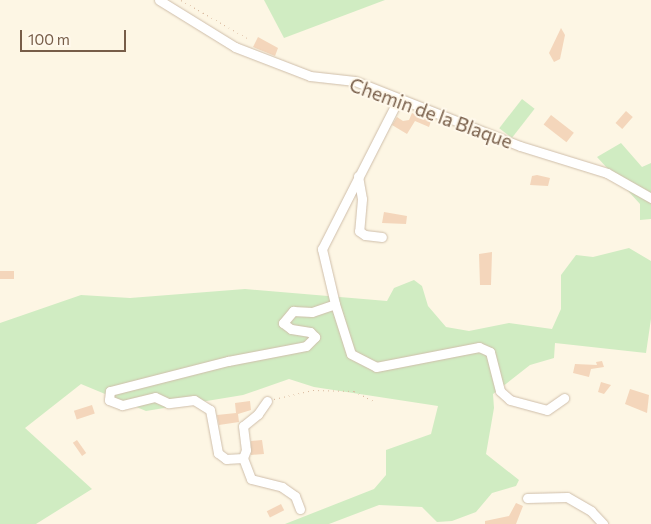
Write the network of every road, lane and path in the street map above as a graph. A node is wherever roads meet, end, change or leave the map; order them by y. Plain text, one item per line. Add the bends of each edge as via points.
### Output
1 (159, 0) edge
2 (181, 0) edge
3 (248, 38) dead end
4 (399, 98) junction
5 (358, 176) junction
6 (651, 198) edge
7 (382, 237) dead end
8 (335, 304) junction
9 (564, 398) dead end
10 (267, 401) joint
11 (374, 401) dead end
12 (243, 458) junction
13 (527, 498) dead end
14 (300, 509) dead end
15 (603, 524) edge

1 - 4 street, Chemin de la Blaque via 235,47 310,76 355,82
2 - 3 path
4 - 5 street
4 - 6 street, Chemin de la Blaque via 520,146 607,173
5 - 7 street via 362,199 359,231
5 - 8 street via 322,249
8 - 9 street via 351,354 376,367 479,346 490,352 500,391 510,400 546,410
8 - 12 street via 312,312 293,311 283,323 290,330 310,332 316,337 306,346 228,361 110,391 109,400 122,405 155,397 168,403 194,400 210,410 218,453 226,459
10 - 11 path via 313,390 354,391
10 - 12 street via 258,414 242,426 246,450
12 - 14 street via 251,480 282,487 295,496
13 - 15 street via 567,497 591,511

